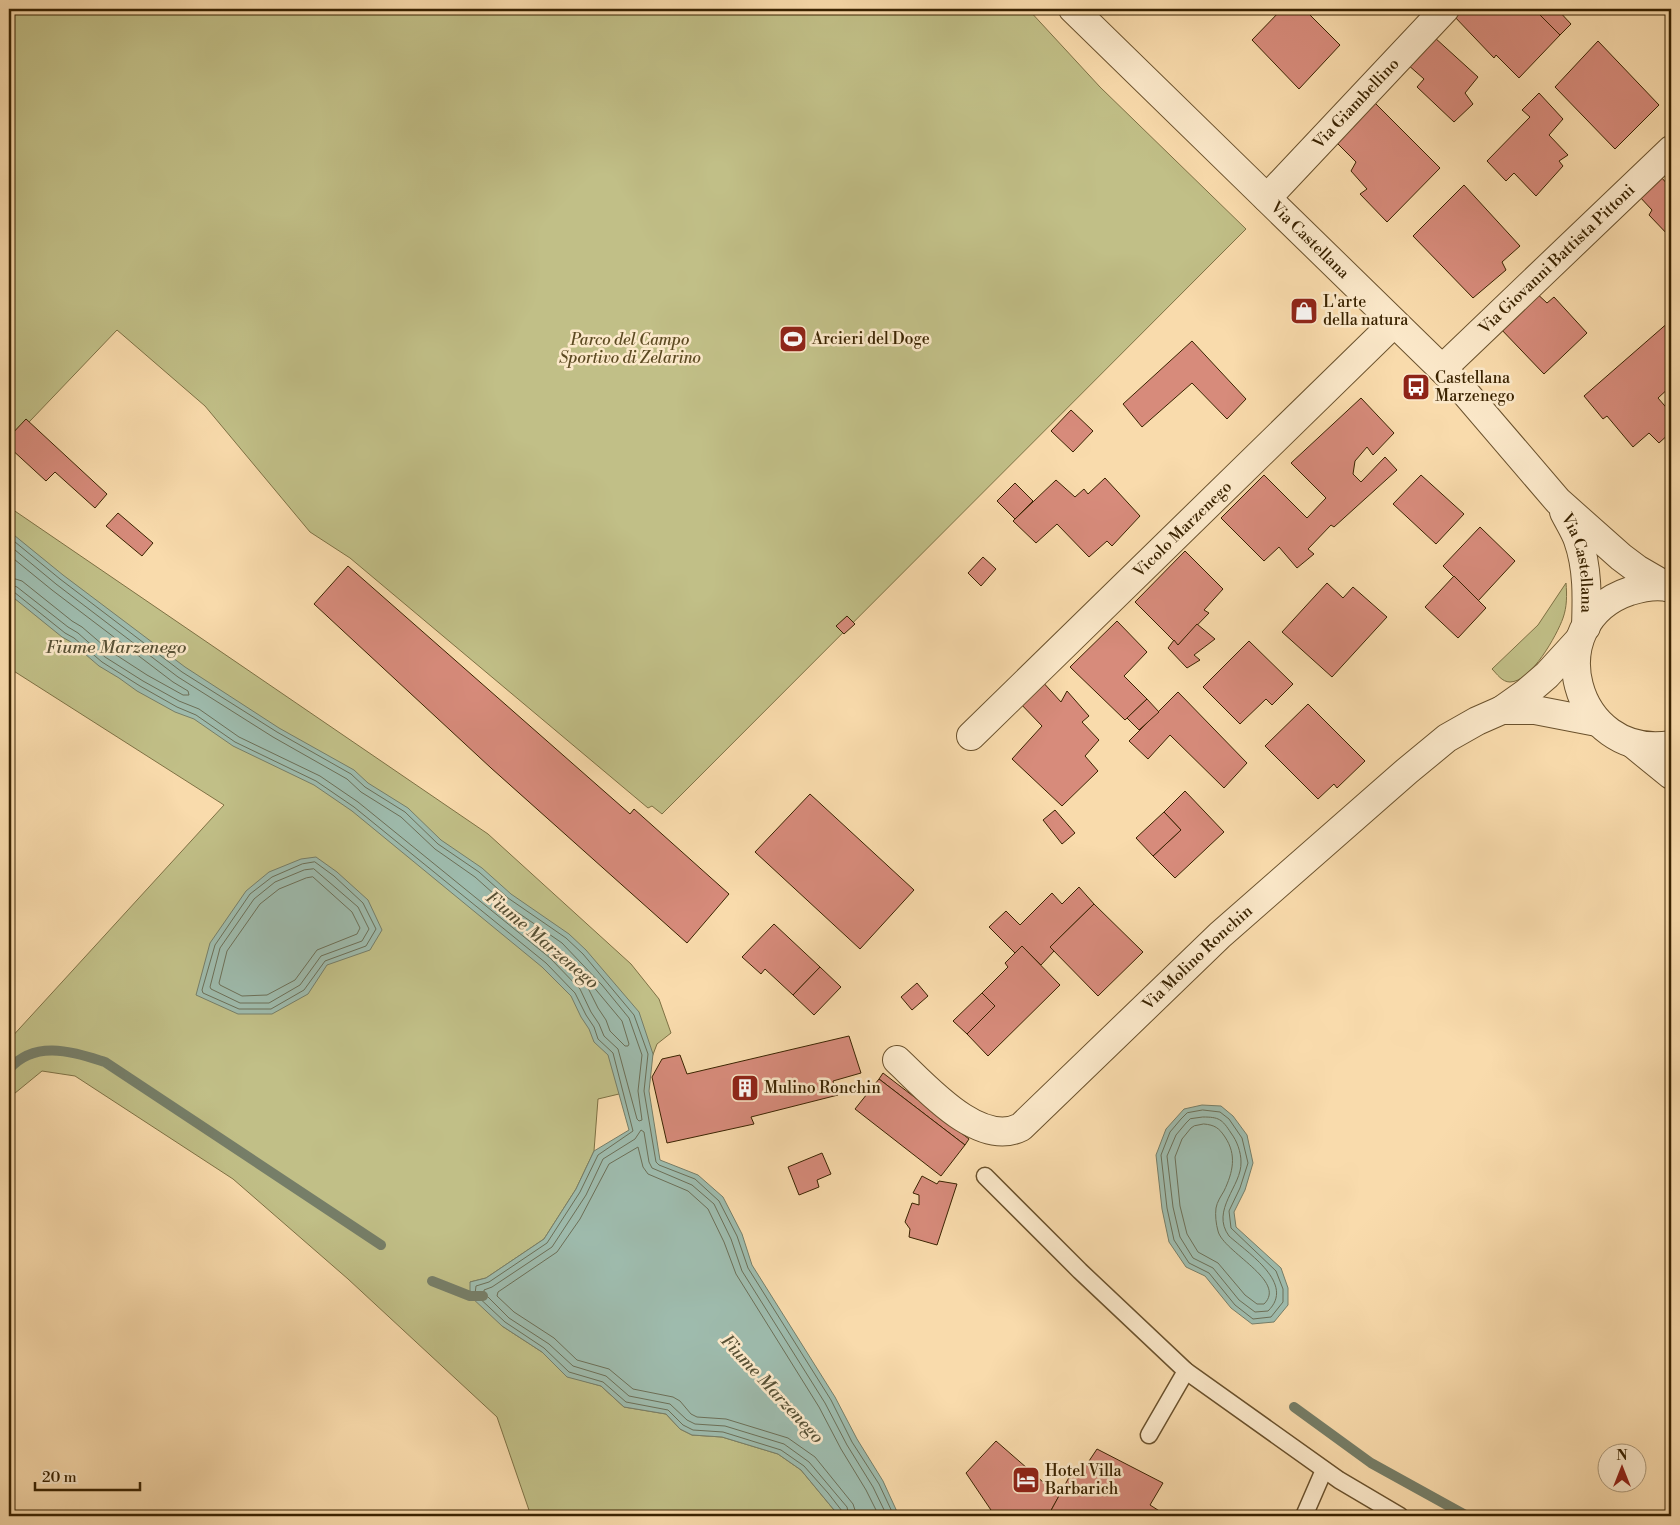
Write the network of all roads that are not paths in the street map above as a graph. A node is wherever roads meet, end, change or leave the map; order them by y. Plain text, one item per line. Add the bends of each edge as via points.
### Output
1 (1073, 9) edge
2 (1445, 9) edge
3 (1671, 150) edge
4 (1267, 198) junction
5 (1394, 323) junction
6 (1442, 369) junction
7 (1558, 501) junction
8 (1670, 588) edge
9 (1582, 633) junction
10 (1502, 710) junction
11 (1598, 722) junction
12 (971, 736) dead end
13 (1633, 744) junction
14 (1671, 745) edge
15 (1671, 775) edge
16 (896, 1060) dead end
17 (985, 1176) dead end
18 (1186, 1371) junction
19 (1149, 1435) dead end
20 (1324, 1470) junction
21 (1304, 1516) edge
22 (1400, 1516) edge

1 - 4 street, Via Castellana
2 - 4 street, Via Giambellino
3 - 6 street, Via Giovanni Battista Pittoni
4 - 5 street, Via Castellana
5 - 6 street, Via Castellana
5 - 12 street, Vicolo Marzenego
6 - 7 street, Via Castellana
7 - 8 street, Via Castellana via 1621,557
7 - 9 street, Via Castellana via 1582,554 1587,586
8 - 9 street, Via Molino Ronchin via 1644,587 1621,594 1601,608
9 - 10 street, Via Molino Ronchin via 1547,675
9 - 11 street, Via Castellana via 1576,673 1582,696
10 - 11 street, Via Molino Ronchin via 1535,710
10 - 16 street, Via Molino Ronchin via 1447,738 1407,771 1220,935 1021,1127 1003,1132 972,1123 936,1097
11 - 13 street
13 - 14 street
13 - 15 street
17 - 18 lane
18 - 19 lane
18 - 20 lane
20 - 21 lane
20 - 22 lane

